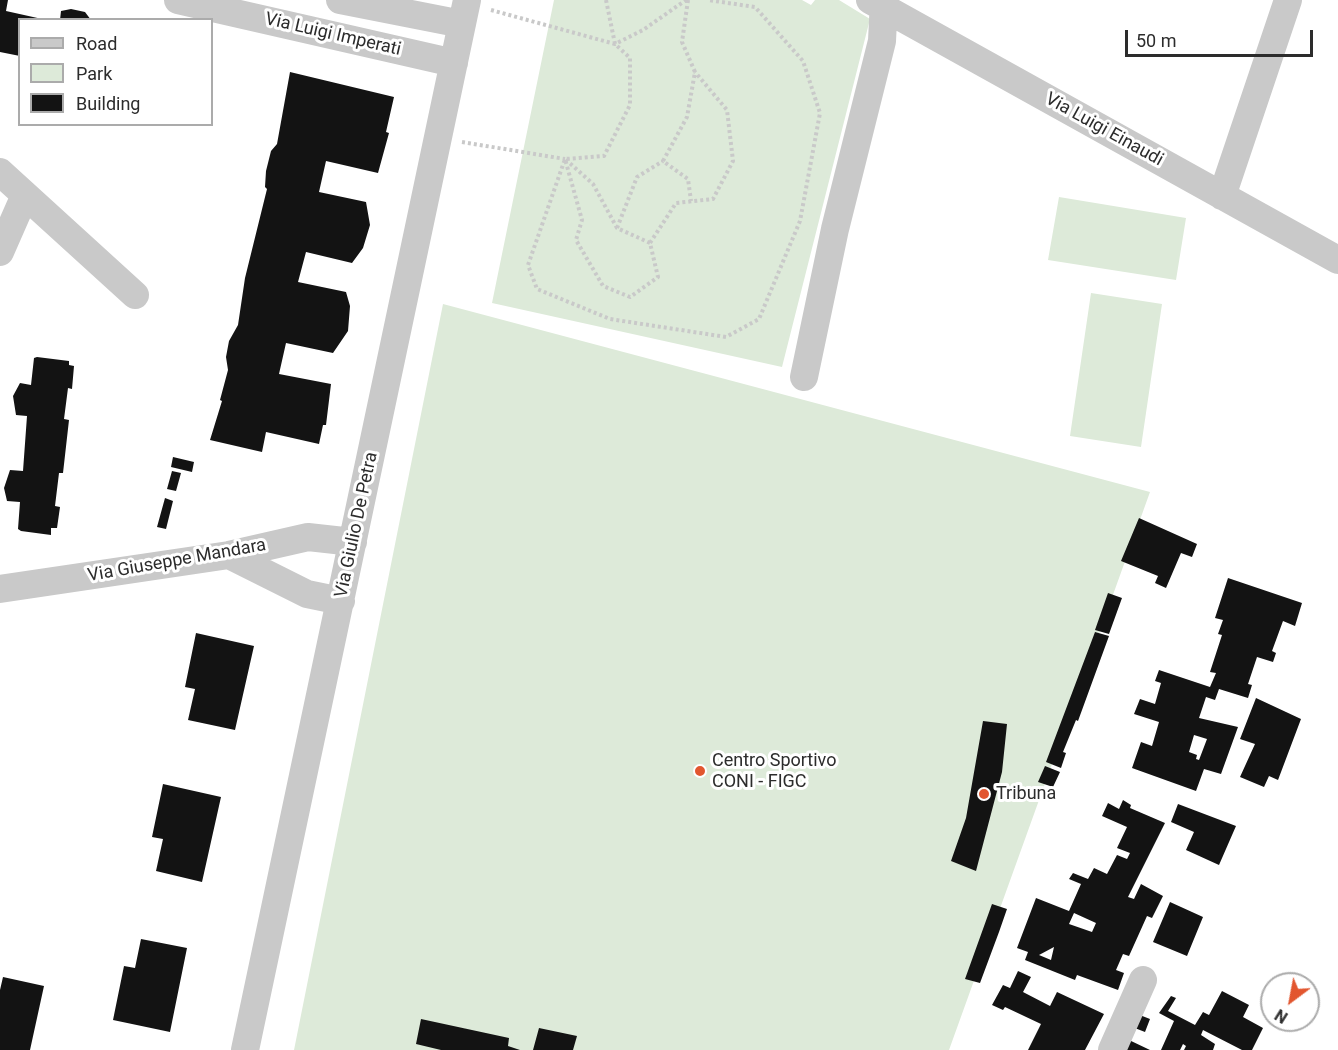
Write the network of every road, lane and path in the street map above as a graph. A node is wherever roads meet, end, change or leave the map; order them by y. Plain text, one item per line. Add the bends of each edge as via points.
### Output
1 (178, 0) edge
2 (340, 0) edge
3 (606, 0) edge
4 (687, 0) edge
5 (708, 0) edge
6 (1288, 0) edge
7 (879, 2) edge
8 (465, 9) edge
9 (615, 44) junction
10 (454, 63) junction
11 (695, 72) junction
12 (438, 138) junction
13 (565, 159) junction
14 (663, 161) junction
15 (0, 172) edge
16 (25, 195) junction
17 (1222, 196) junction
18 (691, 202) junction
19 (617, 228) junction
20 (650, 243) junction
21 (0, 252) edge
22 (1338, 260) edge
23 (135, 295) dead end
24 (804, 377) dead end
25 (353, 542) junction
26 (229, 555) junction
27 (0, 589) edge
28 (341, 601) junction
29 (1143, 980) dead end
30 (245, 1050) edge
31 (1112, 1050) edge

1 - 10 street, Via Luigi Imperati
2 - 8 street, Via Luigi Imperati
3 - 9 path
4 - 9 path
4 - 11 path via 682,42
5 - 13 path via 755,7 803,61 820,113 800,221 759,319 726,337 610,319 537,289 528,266
6 - 17 street
7 - 17 street, Via Luigi Einaudi
7 - 24 street via 882,41 835,229
8 - 9 path
8 - 10 street, Via Giulio De Petra
9 - 13 path via 630,58 630,105 604,156
10 - 12 street, Via Giulio De Petra
11 - 14 path via 687,117
11 - 18 path via 727,110 733,161 713,199
12 - 13 path
12 - 25 street, Via Giulio De Petra
13 - 19 path via 593,184
13 - 20 path via 582,220 576,240 603,286 630,297 658,277
14 - 18 path via 688,179
14 - 19 path via 637,177
15 - 16 street
16 - 21 street
16 - 23 street
17 - 22 street, Via Luigi Einaudi
18 - 20 path via 676,203
19 - 20 path
25 - 26 street, Via Giuseppe Mandara via 308,537
25 - 28 street, Via Giulio De Petra
26 - 27 street, Via Giuseppe Mandara
26 - 28 street via 307,594
28 - 30 street, Via Giulio De Petra
29 - 31 street

